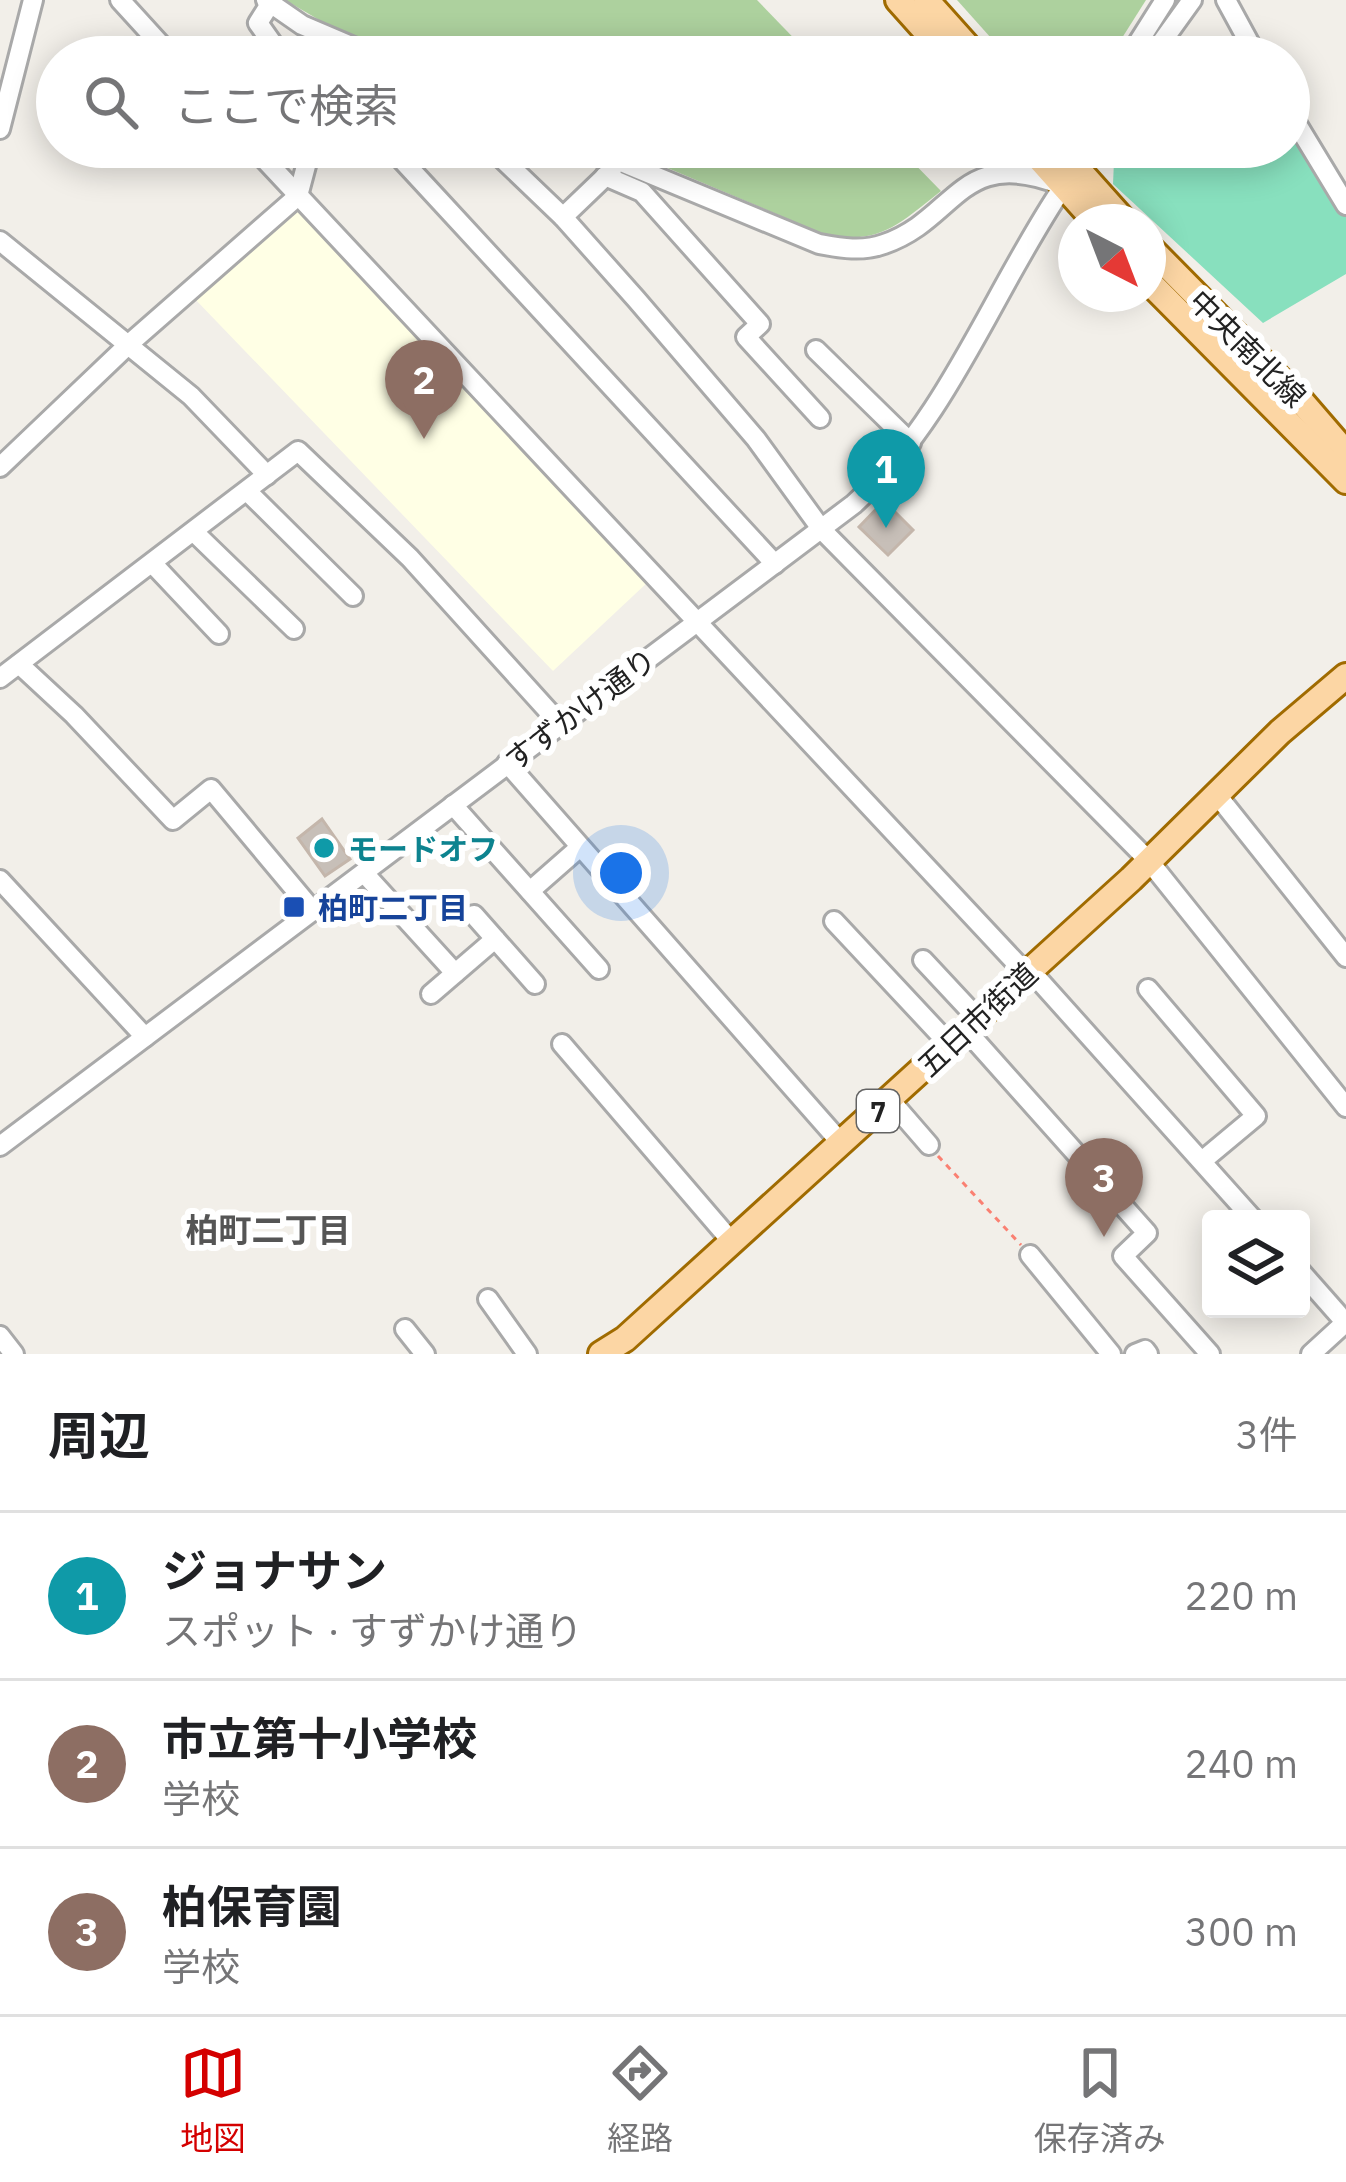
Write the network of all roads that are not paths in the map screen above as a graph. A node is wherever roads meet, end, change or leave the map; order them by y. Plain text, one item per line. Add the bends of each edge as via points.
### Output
1 (33, 0) edge
2 (120, 0) edge
3 (898, 0) edge
4 (926, 0) edge
5 (1165, 0) edge
6 (1192, 0) edge
7 (1226, 0) edge
8 (268, 2) edge
9 (153, 36) edge
10 (267, 36) edge
11 (327, 36) edge
12 (930, 36) edge
13 (958, 36) edge
14 (1143, 36) edge
15 (1165, 36) edge
16 (1246, 36) edge
17 (0, 129) edge
18 (1310, 146) edge
19 (273, 168) edge
20 (305, 168) edge
21 (409, 168) edge
22 (512, 168) edge
23 (1037, 168) edge
24 (1066, 168) edge
25 (1072, 168) edge
26 (1075, 168) edge
27 (613, 169) junction
28 (298, 196) junction
29 (1088, 204) edge
30 (1108, 204) edge
31 (1346, 205) edge
32 (563, 217) junction
33 (0, 241) edge
34 (1166, 264) edge
35 (1166, 299) edge
36 (129, 344) junction
37 (817, 350) dead end
38 (820, 418) dead end
39 (911, 443) junction
40 (1346, 453) edge
41 (0, 467) edge
42 (268, 475) junction
43 (1346, 482) edge
44 (247, 491) junction
45 (822, 530) junction
46 (194, 532) junction
47 (153, 563) junction
48 (775, 564) junction
49 (352, 596) dead end
50 (696, 623) junction
51 (294, 629) dead end
52 (219, 634) dead end
53 (20, 664) junction
54 (1346, 676) edge
55 (0, 678) edge
56 (560, 724) junction
57 (507, 763) junction
58 (1216, 795) junction
59 (453, 805) junction
60 (579, 848) junction
61 (1149, 861) junction
62 (364, 873) junction
63 (0, 880) edge
64 (530, 891) junction
65 (313, 910) junction
66 (474, 915) dead end
67 (834, 921) dead end
68 (495, 939) junction
69 (1346, 956) edge
70 (923, 960) dead end
71 (599, 968) dead end
72 (1029, 969) junction
73 (455, 973) junction
74 (535, 985) dead end
75 (1148, 989) dead end
76 (431, 994) dead end
77 (964, 1030) junction
78 (145, 1037) junction
79 (562, 1044) dead end
80 (890, 1100) junction
81 (1346, 1107) edge
82 (842, 1144) junction
83 (0, 1145) edge
84 (928, 1145) road end
85 (1202, 1161) junction
86 (1245, 1210) edge
87 (732, 1242) junction
88 (1030, 1255) road end
89 (1310, 1283) edge
90 (488, 1299) dead end
91 (1346, 1322) edge
92 (405, 1329) dead end
93 (0, 1336) edge
94 (632, 1346) edge
95 (14, 1354) edge
96 (425, 1354) edge
97 (527, 1354) edge
98 (601, 1354) edge
99 (1111, 1354) edge
100 (1135, 1354) edge
101 (1148, 1354) edge
102 (1210, 1354) edge
103 (1311, 1354) edge

1 - 17 street
2 - 9 street
3 - 12 main road
4 - 13 main road
5 - 14 street
6 - 15 street
7 - 16 street
8 - 10 street via 258,23
8 - 11 street
18 - 31 street
19 - 28 street
20 - 28 street
21 - 48 street
22 - 32 street
23 - 27 street via 959,190 885,244 844,249
24 - 39 street, すずかけ通り
25 - 29 main road
26 - 30 main road
27 - 32 street
27 - 38 street via 760,324 746,337
28 - 36 street
28 - 50 street
32 - 45 street via 757,440
33 - 36 street
34 - 40 main road, 中央南北線
35 - 43 main road, 中央南北線
36 - 41 street
36 - 42 street
37 - 39 street
39 - 45 street, すずかけ通り
42 - 44 street
42 - 56 street via 298,451 410,558
44 - 46 street
44 - 49 street
45 - 48 street, すずかけ通り
45 - 61 street
46 - 47 street
46 - 51 street
47 - 52 street
47 - 53 street
48 - 50 street, すずかけ通り
50 - 56 street, すずかけ通り
50 - 72 street
53 - 55 street
53 - 65 street via 173,820 211,789
54 - 58 main road, 五日市街道 / 7
56 - 57 street, すずかけ通り
57 - 59 street, すずかけ通り
57 - 60 street
58 - 61 main road, 五日市街道 / 7
58 - 69 street
59 - 62 street, すずかけ通り
59 - 64 street
60 - 64 street
60 - 82 street
61 - 72 main road, 五日市街道 / 7
61 - 81 street
62 - 65 street, すずかけ通り
62 - 73 street
63 - 78 street
64 - 71 street
65 - 78 street, すずかけ通り
66 - 68 street
67 - 77 street
68 - 73 street
68 - 74 street
70 - 77 street
72 - 77 main road, 五日市街道 / 7
72 - 85 street
73 - 76 street
75 - 85 street via 1256,1117
77 - 80 main road, 五日市街道 / 7
77 - 102 street via 1147,1233 1123,1256
78 - 83 street, すずかけ通り
79 - 87 street
80 - 82 main road, 五日市街道 / 7
80 - 84 street
82 - 87 main road, 五日市街道 / 7
85 - 86 street
87 - 94 main road, 五日市街道 / 7
88 - 99 street
89 - 91 street
90 - 97 street
91 - 103 street
92 - 96 street
93 - 95 street
94 - 98 main road, 五日市街道 / 7
100 - 101 street

